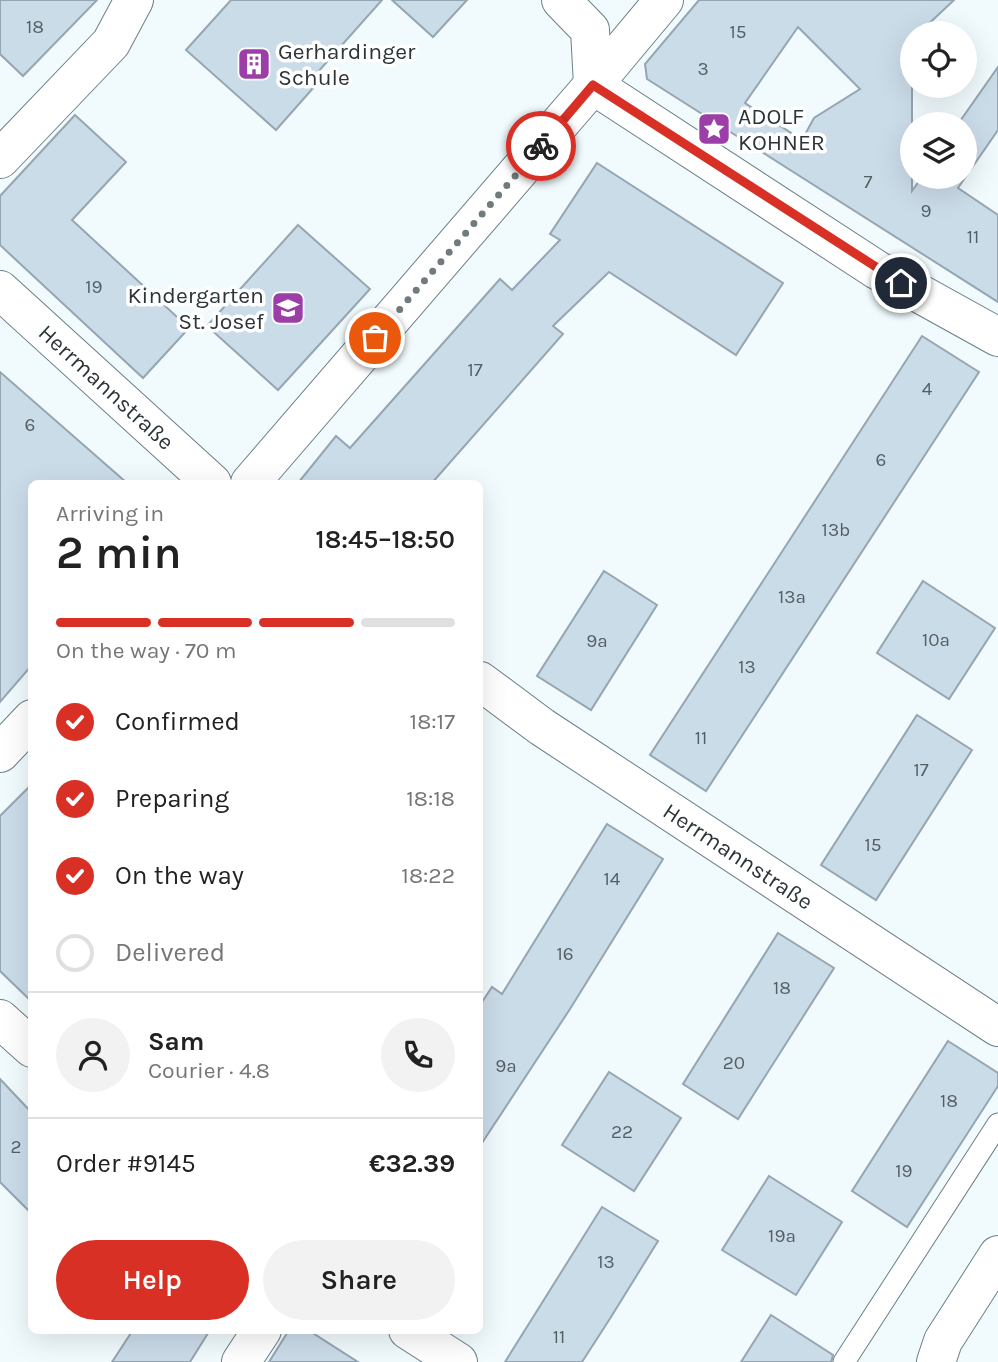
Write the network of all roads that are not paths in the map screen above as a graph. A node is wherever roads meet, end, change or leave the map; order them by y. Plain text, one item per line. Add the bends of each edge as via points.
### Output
1 (134, 0) edge
2 (561, 0) edge
3 (655, 4) edge
4 (593, 85) junction
5 (0, 159) edge
6 (0, 290) edge
7 (998, 337) edge
8 (209, 480) edge
9 (253, 480) edge
10 (483, 683) edge
11 (28, 723) edge
12 (0, 753) edge
13 (0, 1019) edge
14 (998, 1027) edge
15 (28, 1044) edge
16 (998, 1124) edge
17 (998, 1255) edge
18 (259, 1334) edge
19 (414, 1334) edge
20 (241, 1362) edge
21 (458, 1362) edge
22 (844, 1362) edge
23 (936, 1362) edge

1 - 5 street via 111,43
2 - 4 street via 590,30
3 - 4 street
4 - 7 street via 877,270
4 - 9 street
6 - 8 street, Herrmannstraße
10 - 14 street, Herrmannstraße via 542,727
11 - 12 street
13 - 15 street
16 - 22 lane
17 - 23 street via 943,1341
18 - 20 street
19 - 21 street

